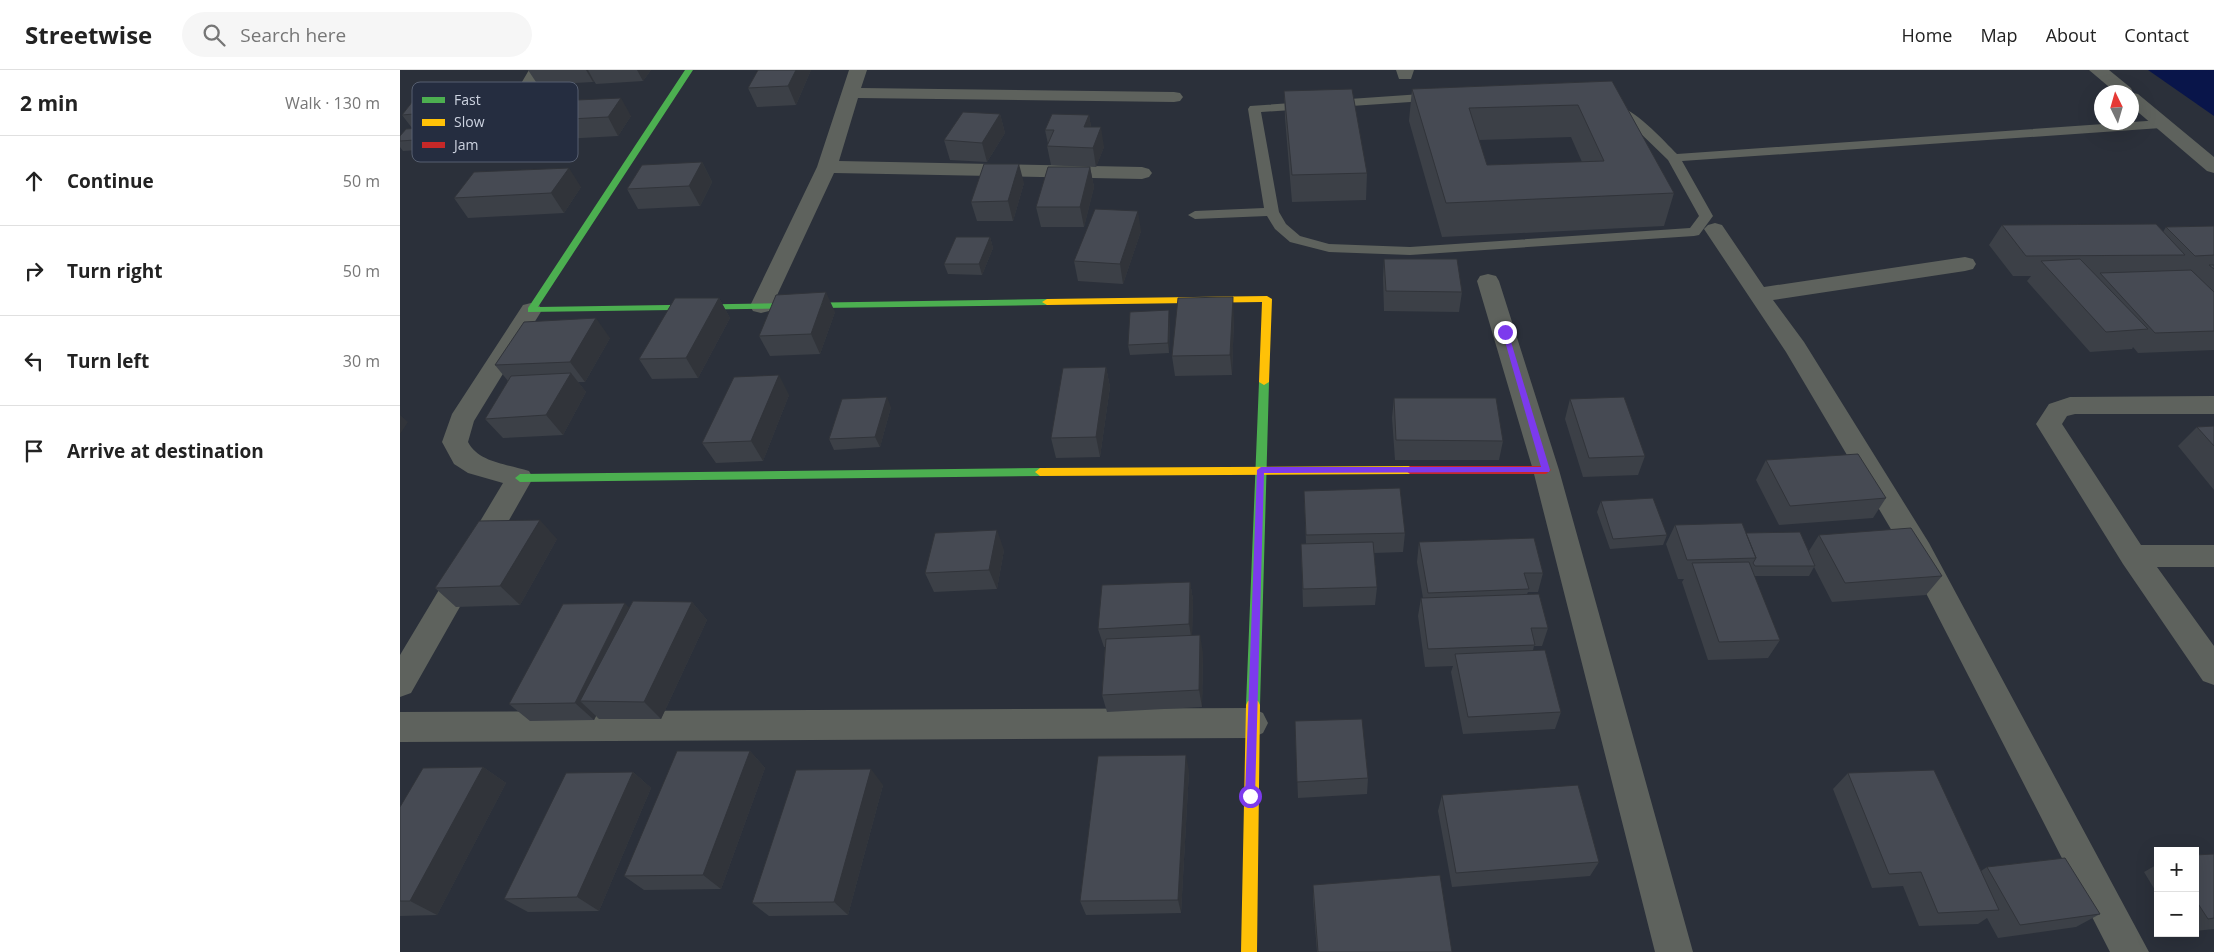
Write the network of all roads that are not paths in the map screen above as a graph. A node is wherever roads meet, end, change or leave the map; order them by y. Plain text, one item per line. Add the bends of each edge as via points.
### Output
1 (538, 70) edge
2 (689, 70) edge
3 (858, 70) edge
4 (2098, 70) edge
5 (531, 82) edge
6 (2116, 85) edge
7 (850, 93) junction
8 (1452, 96) edge
9 (1174, 98) dead end
10 (2139, 104) edge
11 (1606, 105) edge
12 (2161, 124) junction
13 (1674, 158) junction
14 (827, 167) junction
15 (2214, 167) edge
16 (1142, 173) dead end
17 (1272, 212) junction
18 (1195, 215) dead end
19 (1716, 229) dead end
20 (1965, 264) dead end
21 (1488, 281) dead end
22 (1758, 295) junction
23 (761, 306) junction
24 (531, 310) junction
25 (2214, 405) edge
26 (1261, 470) junction
27 (1546, 470) junction
28 (520, 478) junction
29 (2133, 556) junction
30 (2214, 556) edge
31 (2214, 670) edge
32 (400, 683) edge
33 (1252, 723) junction
34 (400, 728) edge
35 (1249, 952) edge
36 (1674, 952) edge
37 (2130, 952) edge

1 - 5 street
2 - 24 street
3 - 7 street
4 - 6 street
7 - 9 street
7 - 14 street
8 - 17 lane via 1254,109
10 - 12 street
11 - 13 lane via 1624,113
12 - 13 lane
12 - 15 street
13 - 17 lane via 1706,216 1694,232 1410,251 1363,250 1329,248 1295,240 1280,226
14 - 16 street
14 - 23 street
17 - 18 lane
19 - 22 street
20 - 22 street
21 - 27 street
22 - 37 street via 1796,348 1919,551
23 - 24 street
23 - 26 street via 1267,299
24 - 28 street via 461,420 456,442 463,457 477,466
25 - 29 street via 2075,405 2061,407 2052,414 2049,424
26 - 27 street
26 - 28 street
26 - 33 street
27 - 36 street
28 - 32 street
29 - 30 street
29 - 31 street
33 - 34 street
33 - 35 street

